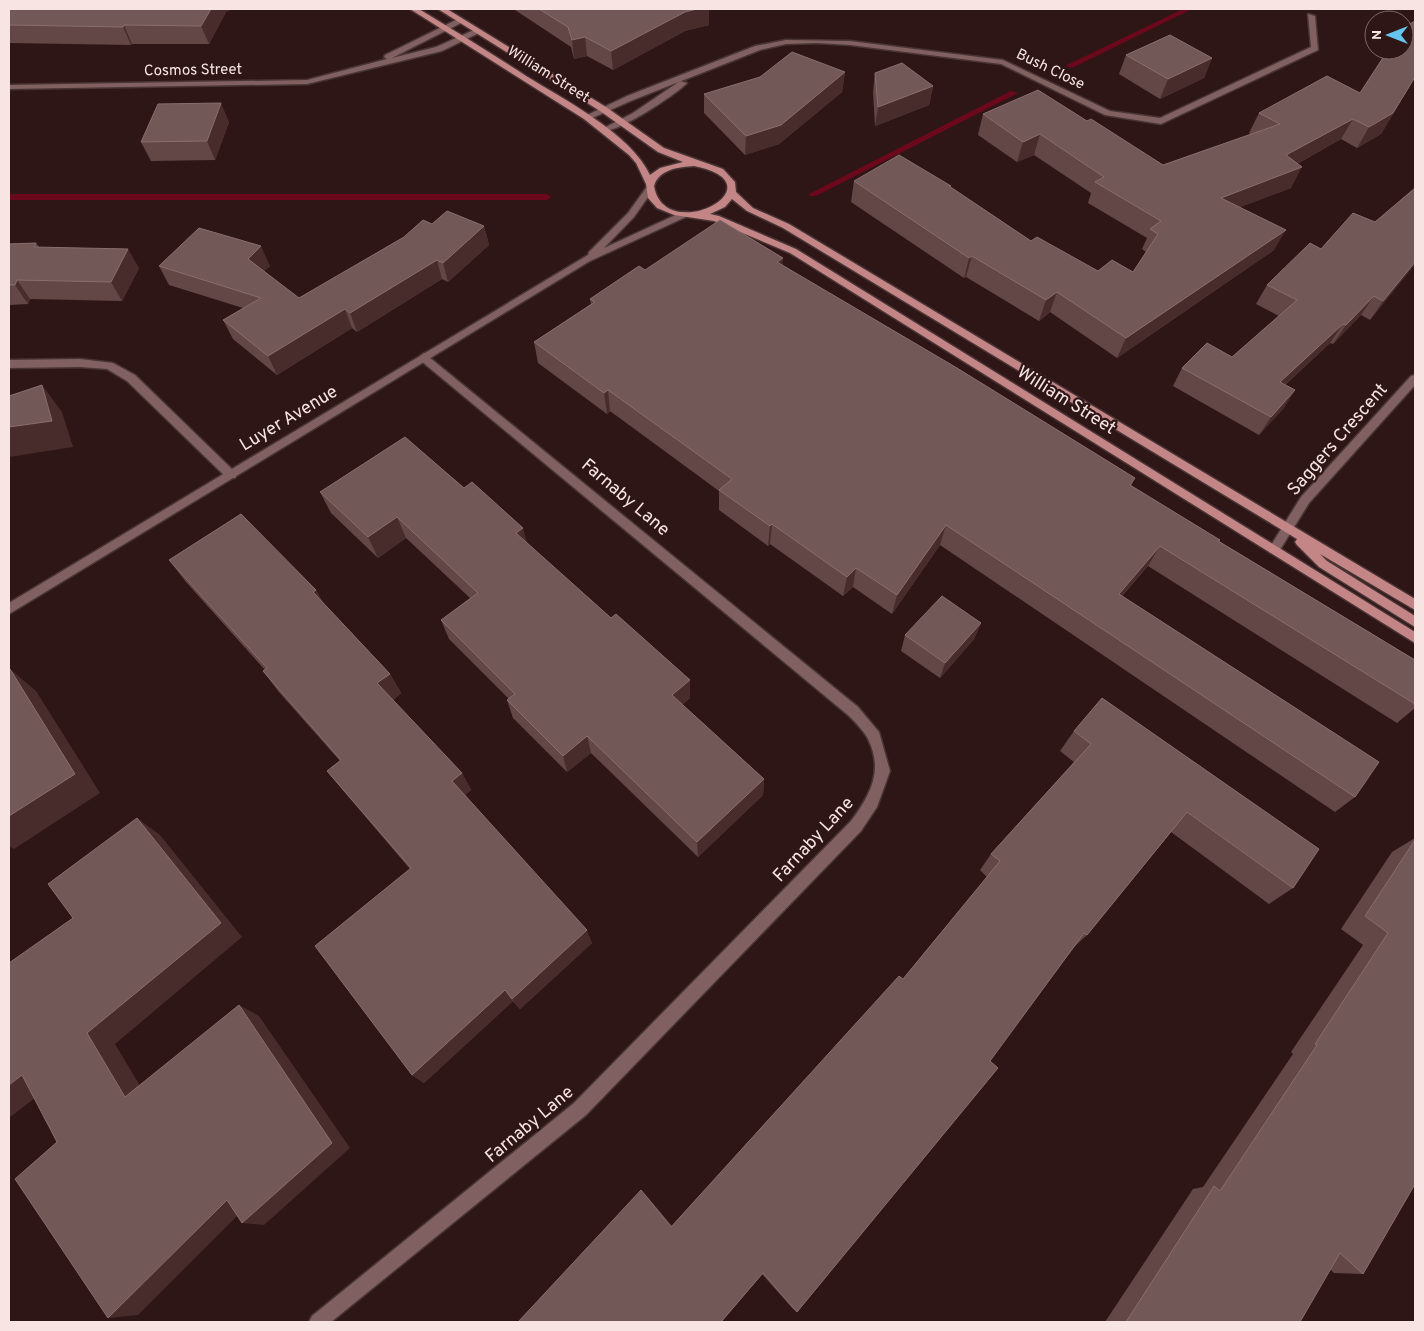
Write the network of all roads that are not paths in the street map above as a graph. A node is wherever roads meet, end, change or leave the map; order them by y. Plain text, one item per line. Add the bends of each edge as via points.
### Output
1 (414, 9) edge
2 (442, 9) edge
3 (1311, 16) dead end
4 (461, 21) junction
5 (445, 28) junction
6 (479, 31) junction
7 (463, 39) junction
8 (375, 64) junction
9 (699, 72) junction
10 (9, 88) edge
11 (603, 109) junction
12 (586, 117) junction
13 (621, 122) junction
14 (604, 130) junction
15 (694, 163) junction
16 (650, 187) junction
17 (732, 193) junction
18 (687, 214) junction
19 (587, 259) junction
20 (424, 357) junction
21 (9, 364) edge
22 (1415, 380) edge
23 (231, 475) junction
24 (1288, 529) junction
25 (1274, 550) junction
26 (1415, 605) edge
27 (9, 609) edge
28 (1415, 622) edge
29 (1415, 638) edge
30 (318, 1322) edge

1 - 5 main road, William Street
2 - 4 main road, William Street
3 - 9 street, Bush Close via 1315,48 1161,120 1108,113 1003,62 850,43 786,42 758,48
4 - 5 street, Cosmos Street
4 - 6 main road, William Street
5 - 7 main road, William Street
5 - 8 street, Cosmos Street
6 - 7 street, Cosmos Street
6 - 11 main road, William Street
7 - 8 street, Cosmos Street via 414,56
7 - 12 main road, William Street
8 - 10 street, Cosmos Street via 332,77 283,84
9 - 11 street, Bush Close
9 - 13 street, Bush Close
11 - 12 street, Bush Close
11 - 13 main road, William Street
12 - 14 main road, William Street
13 - 14 street, Bush Close
13 - 15 main road, William Street via 661,150
14 - 16 main road, William Street via 640,162
15 - 16 main road via 660,172
15 - 17 main road via 719,170 727,176
16 - 18 main road via 652,199 660,206 671,212
16 - 19 street, Luyer Avenue via 631,215
17 - 18 main road via 719,207 708,212
17 - 24 main road, William Street via 740,204 756,214 794,231
18 - 19 street, Luyer Avenue
18 - 25 main road, William Street via 716,218 793,251
19 - 20 street, Luyer Avenue
20 - 23 street, Luyer Avenue
20 - 30 street, Farnaby Lane via 853,711 874,736 883,771 872,803 856,826 580,1109
21 - 23 street via 109,366 131,378
22 - 24 street, Saggers Crescent via 1306,500
23 - 27 street, Luyer Avenue
24 - 25 street, Saggers Crescent
24 - 26 main road, William Street
24 - 28 main road via 1323,564
25 - 29 main road, William Street

